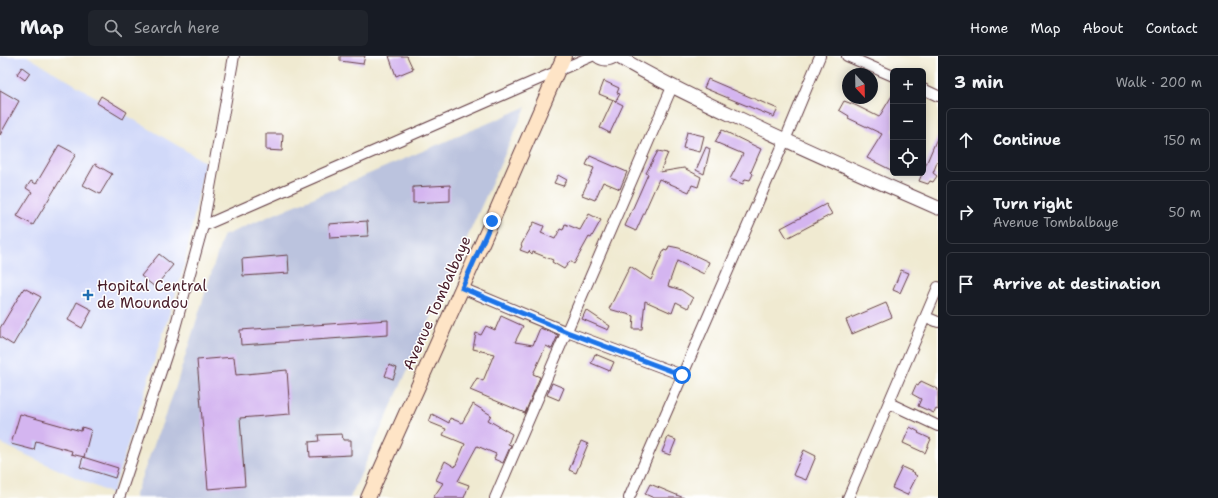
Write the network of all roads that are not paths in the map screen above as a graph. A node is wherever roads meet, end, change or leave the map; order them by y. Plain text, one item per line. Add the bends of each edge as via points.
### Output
1 (234, 56) edge
2 (564, 56) edge
3 (592, 56) edge
4 (598, 56) edge
5 (616, 56) edge
6 (820, 56) edge
7 (847, 56) edge
8 (556, 72) junction
9 (890, 75) edge
10 (672, 87) junction
11 (926, 90) edge
12 (938, 96) edge
13 (785, 140) junction
14 (938, 208) edge
15 (203, 226) junction
16 (938, 287) edge
17 (462, 288) junction
18 (926, 317) junction
19 (938, 322) edge
20 (567, 332) junction
21 (682, 375) junction
22 (889, 403) junction
23 (938, 426) edge
24 (119, 498) edge
25 (368, 498) edge
26 (495, 498) edge
27 (629, 498) edge
28 (848, 498) edge

1 - 15 street
2 - 8 main road, Avenue Tombalbaye
3 - 8 street
4 - 5 street via 606,60
5 - 10 street
6 - 13 street
7 - 9 street
8 - 15 street
8 - 17 main road, Avenue Tombalbaye
10 - 13 street
10 - 20 street
11 - 12 street
13 - 14 street
13 - 21 street
15 - 24 street via 173,335
16 - 18 street
17 - 20 street
17 - 25 main road, Avenue Tombalbaye
18 - 19 street
18 - 22 street
20 - 21 street
20 - 26 street
21 - 27 street
22 - 23 street
22 - 28 street

